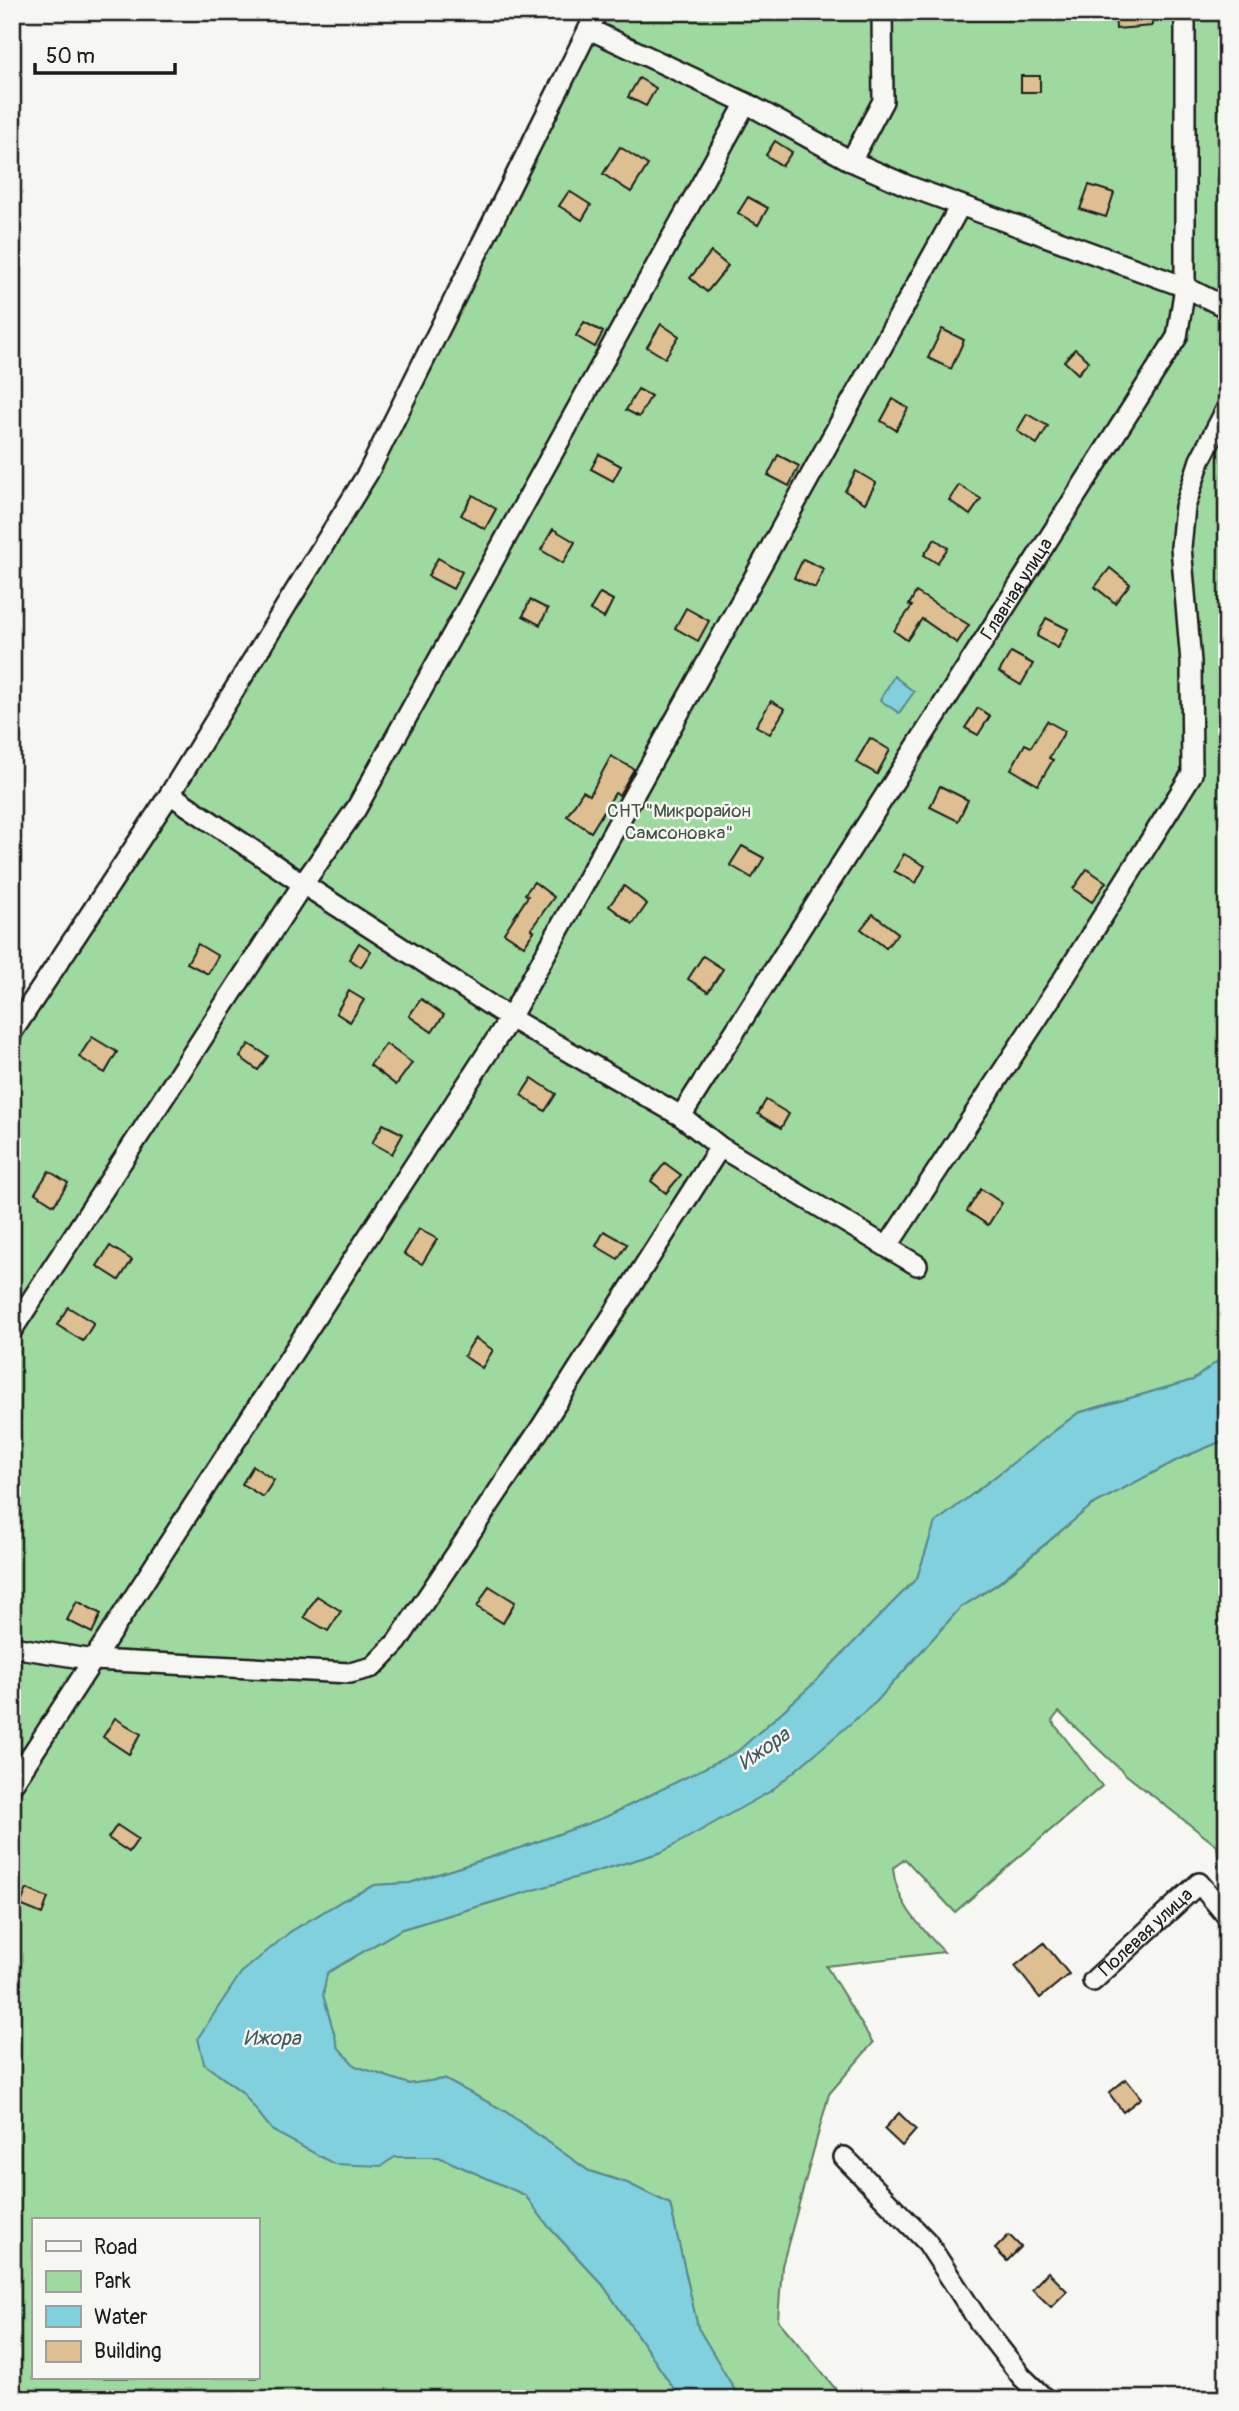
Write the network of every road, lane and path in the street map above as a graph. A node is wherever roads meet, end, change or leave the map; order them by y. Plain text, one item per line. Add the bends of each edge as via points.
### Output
1 (882, 12) edge
2 (1185, 12) edge
3 (593, 21) edge
4 (746, 103) junction
5 (851, 161) junction
6 (960, 206) junction
7 (1185, 287) junction
8 (1227, 308) edge
9 (1227, 408) edge
10 (170, 794) junction
11 (303, 884) junction
12 (510, 1018) junction
13 (12, 1032) edge
14 (681, 1116) junction
15 (720, 1147) junction
16 (887, 1247) junction
17 (917, 1265) dead end
18 (12, 1330) edge
19 (12, 1647) edge
20 (94, 1660) junction
21 (12, 1785) edge
22 (1227, 1916) edge
23 (1093, 1981) dead end
24 (844, 2157) dead end
25 (1045, 2399) edge

1 - 5 street via 883,101
2 - 7 street, Главная улица
3 - 4 street
3 - 10 street via 368,473
4 - 5 street
4 - 11 street via 355,809
5 - 6 street
6 - 7 street
6 - 12 street
7 - 8 street
7 - 14 street, Главная улица via 1177,337
9 - 16 street via 1200,460 1185,507 1181,547 1191,662 1192,774
10 - 11 street
10 - 13 street
11 - 12 street
11 - 18 street
12 - 14 street
12 - 20 street
14 - 15 street
15 - 16 street
15 - 20 street via 540,1429 397,1642 373,1667 350,1673
16 - 17 street
19 - 20 street
20 - 21 street
22 - 23 street, Полевая улица via 1199,1883
24 - 25 street via 927,2242 980,2323

